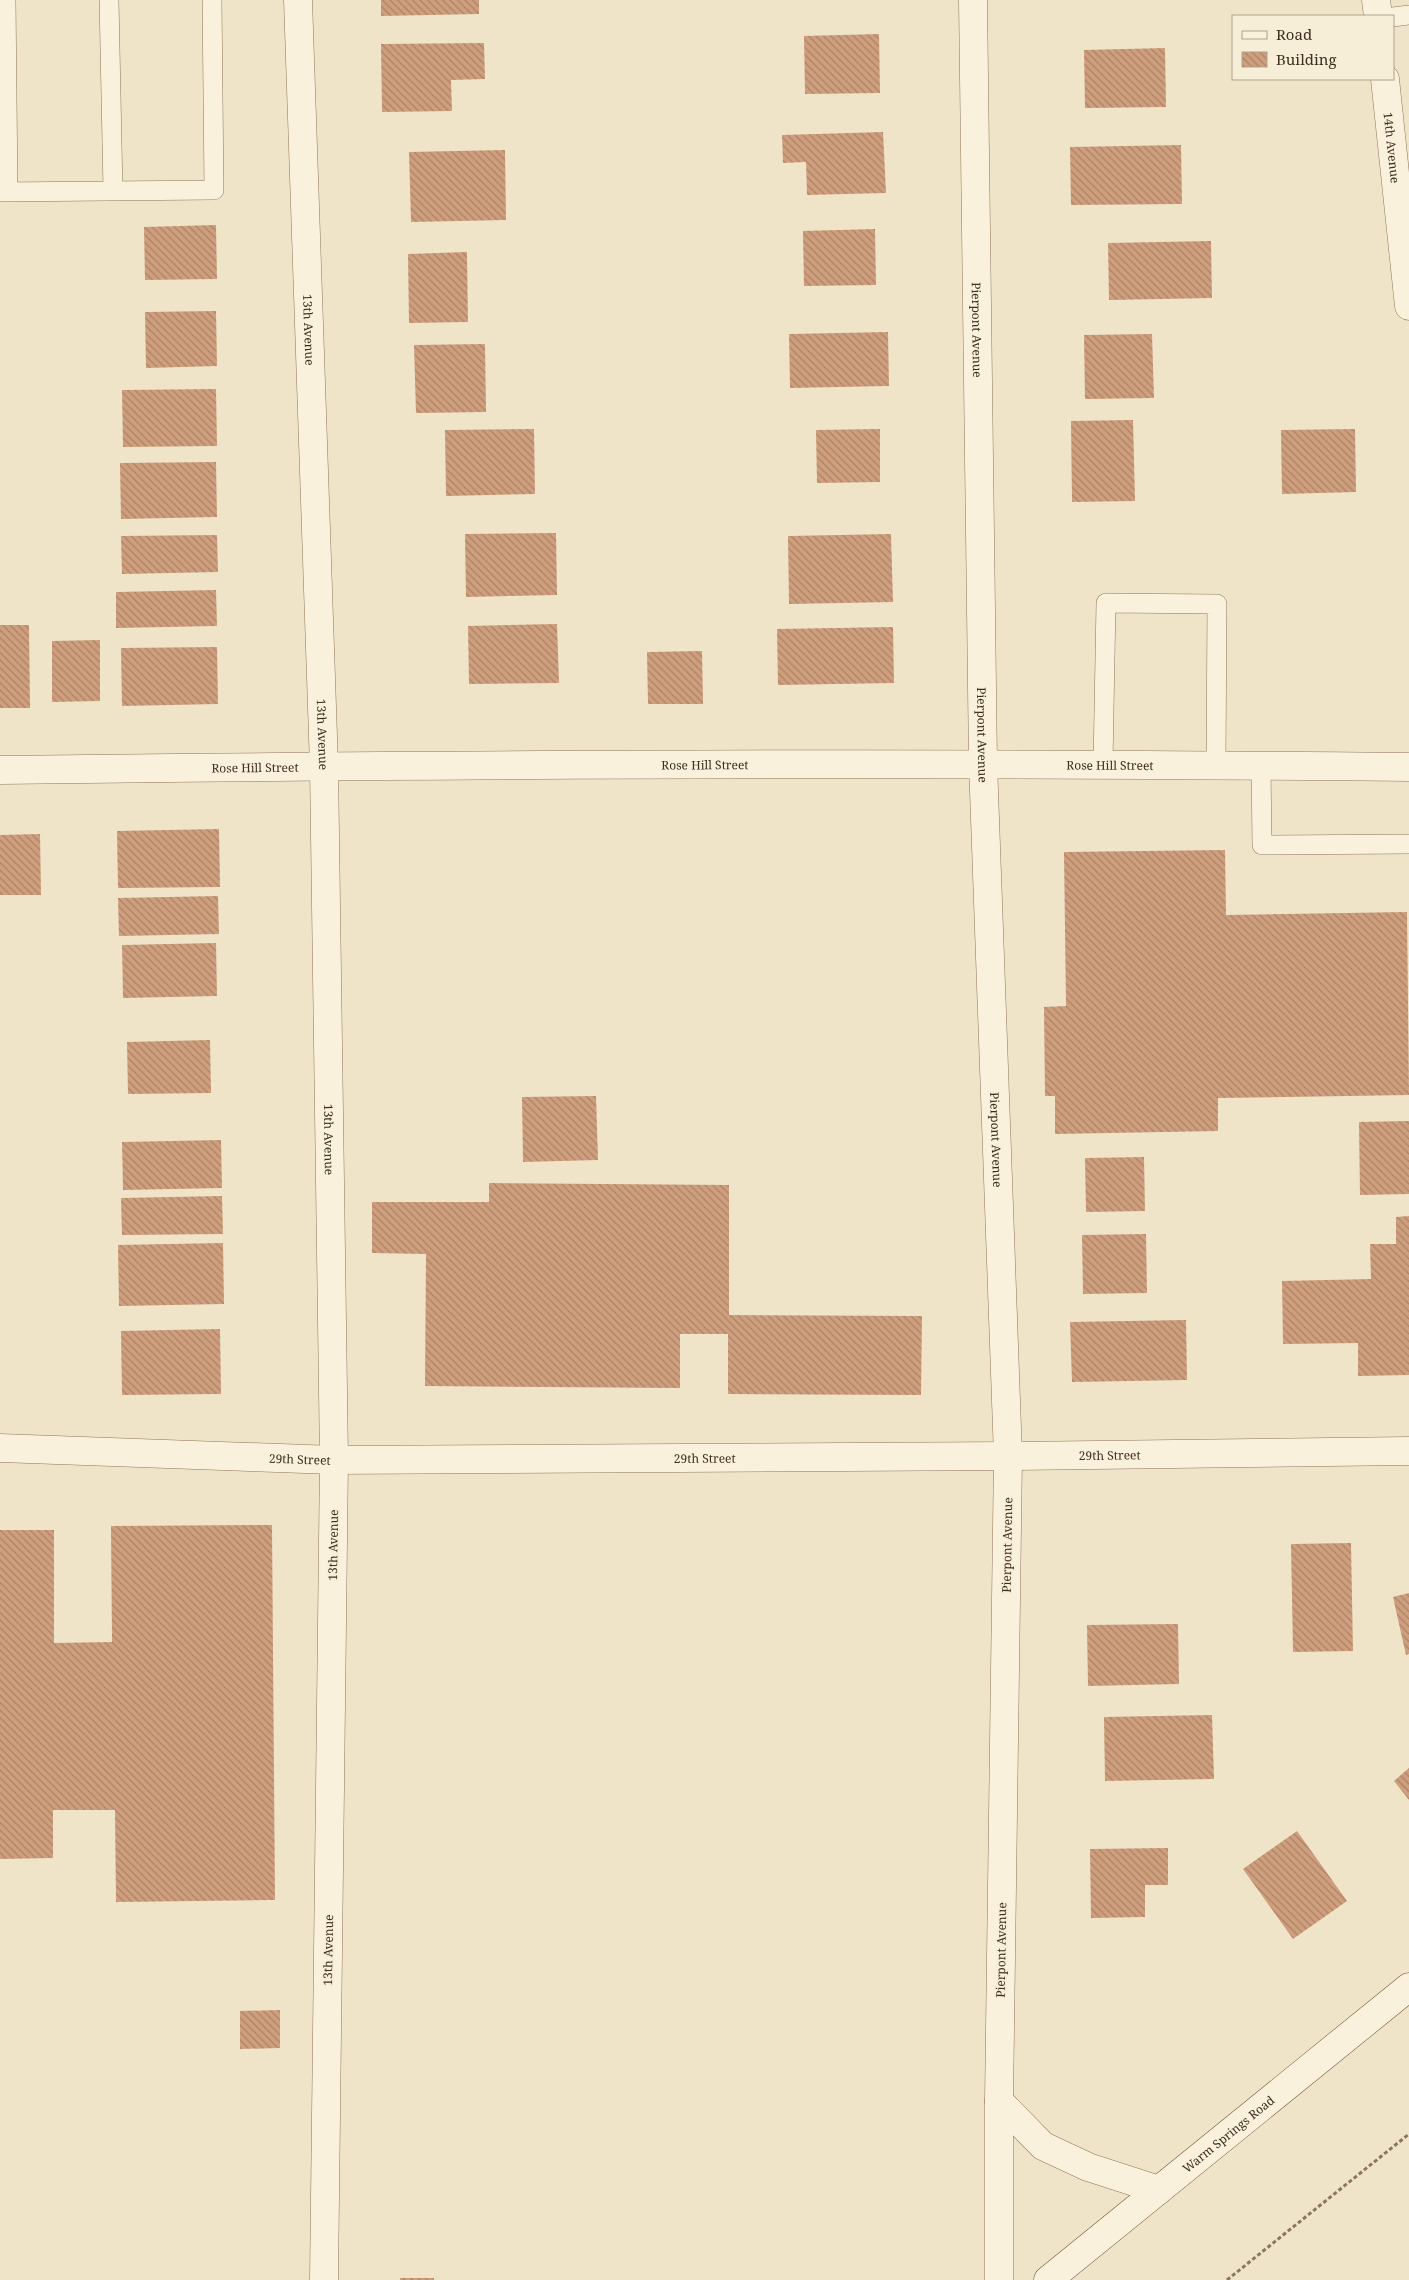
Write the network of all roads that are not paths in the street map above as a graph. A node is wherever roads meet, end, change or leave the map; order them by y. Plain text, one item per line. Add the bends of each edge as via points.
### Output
1 (6, 0) edge
2 (109, 0) edge
3 (212, 0) edge
4 (298, 0) edge
5 (973, 0) edge
6 (1376, 0) edge
7 (1378, 15) edge
8 (1409, 15) edge
9 (1394, 17) edge
10 (1385, 80) edge
11 (113, 191) junction
12 (4, 192) edge
13 (1409, 306) edge
14 (983, 763) junction
15 (1103, 764) junction
16 (1216, 765) junction
17 (1261, 765) junction
18 (324, 766) junction
19 (1409, 767) edge
20 (0, 770) edge
21 (1409, 844) edge
22 (0, 1448) edge
23 (1409, 1451) edge
24 (1008, 1456) junction
25 (334, 1460) junction
26 (1409, 1987) edge
27 (999, 2101) junction
28 (1159, 2190) junction
29 (324, 2280) edge
30 (999, 2280) edge
31 (1048, 2280) edge

1 - 12 lane
2 - 11 lane
3 - 11 lane via 214,190
4 - 18 street, 13th Avenue
5 - 14 street, Pierpont Avenue
6 - 7 street
8 - 9 lane
10 - 13 street, 14th Avenue
11 - 12 lane
14 - 15 street, Rose Hill Street
14 - 18 street, Rose Hill Street
14 - 24 street, Pierpont Avenue
15 - 16 street, Rose Hill Street
15 - 16 lane via 1106,602 1217,604
16 - 17 street, Rose Hill Street
17 - 19 street, Rose Hill Street
17 - 21 lane via 1262,845
18 - 20 street, Rose Hill Street
18 - 25 street, 13th Avenue
22 - 25 street, 29th Street
23 - 24 street, 29th Street
24 - 25 street, 29th Street
24 - 27 street, Pierpont Avenue
25 - 29 street, 13th Avenue
26 - 28 street, Warm Springs Road
27 - 28 street via 1043,2146 1088,2167
27 - 30 street, Pierpont Avenue
28 - 31 street, Warm Springs Road

